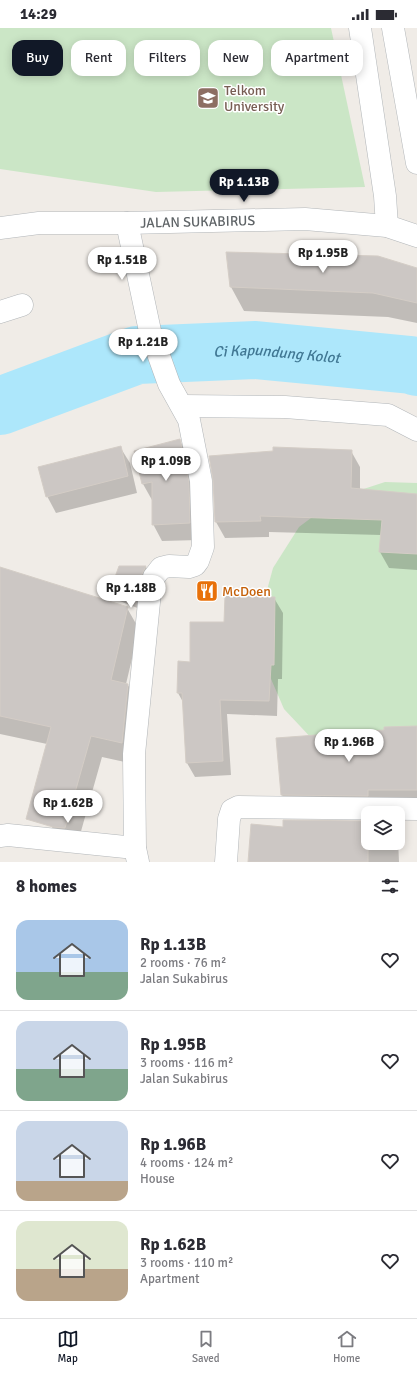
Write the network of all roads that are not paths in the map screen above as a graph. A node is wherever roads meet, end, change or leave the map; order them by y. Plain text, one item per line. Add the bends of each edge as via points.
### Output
1 (360, 28) edge
2 (393, 28) edge
3 (417, 163) edge
4 (127, 223) junction
5 (2, 225) edge
6 (387, 226) junction
7 (417, 236) edge
8 (22, 304) dead end
9 (0, 312) edge
10 (182, 406) junction
11 (417, 430) edge
12 (417, 809) edge
13 (0, 836) edge
14 (137, 855) edge
15 (226, 862) edge

1 - 6 street via 385,196
2 - 3 street
4 - 5 street, JALAN SUKABIRUS
4 - 6 street, JALAN SUKABIRUS via 305,219
4 - 10 street via 150,331 169,384
6 - 7 street, JALAN SUKABIRUS
8 - 9 street
10 - 11 street via 285,407 388,415
10 - 14 street via 189,420 200,481 203,547 195,565 161,568 154,577 150,592 134,754
12 - 15 street via 238,807 232,810 229,819
13 - 14 street via 8,835

